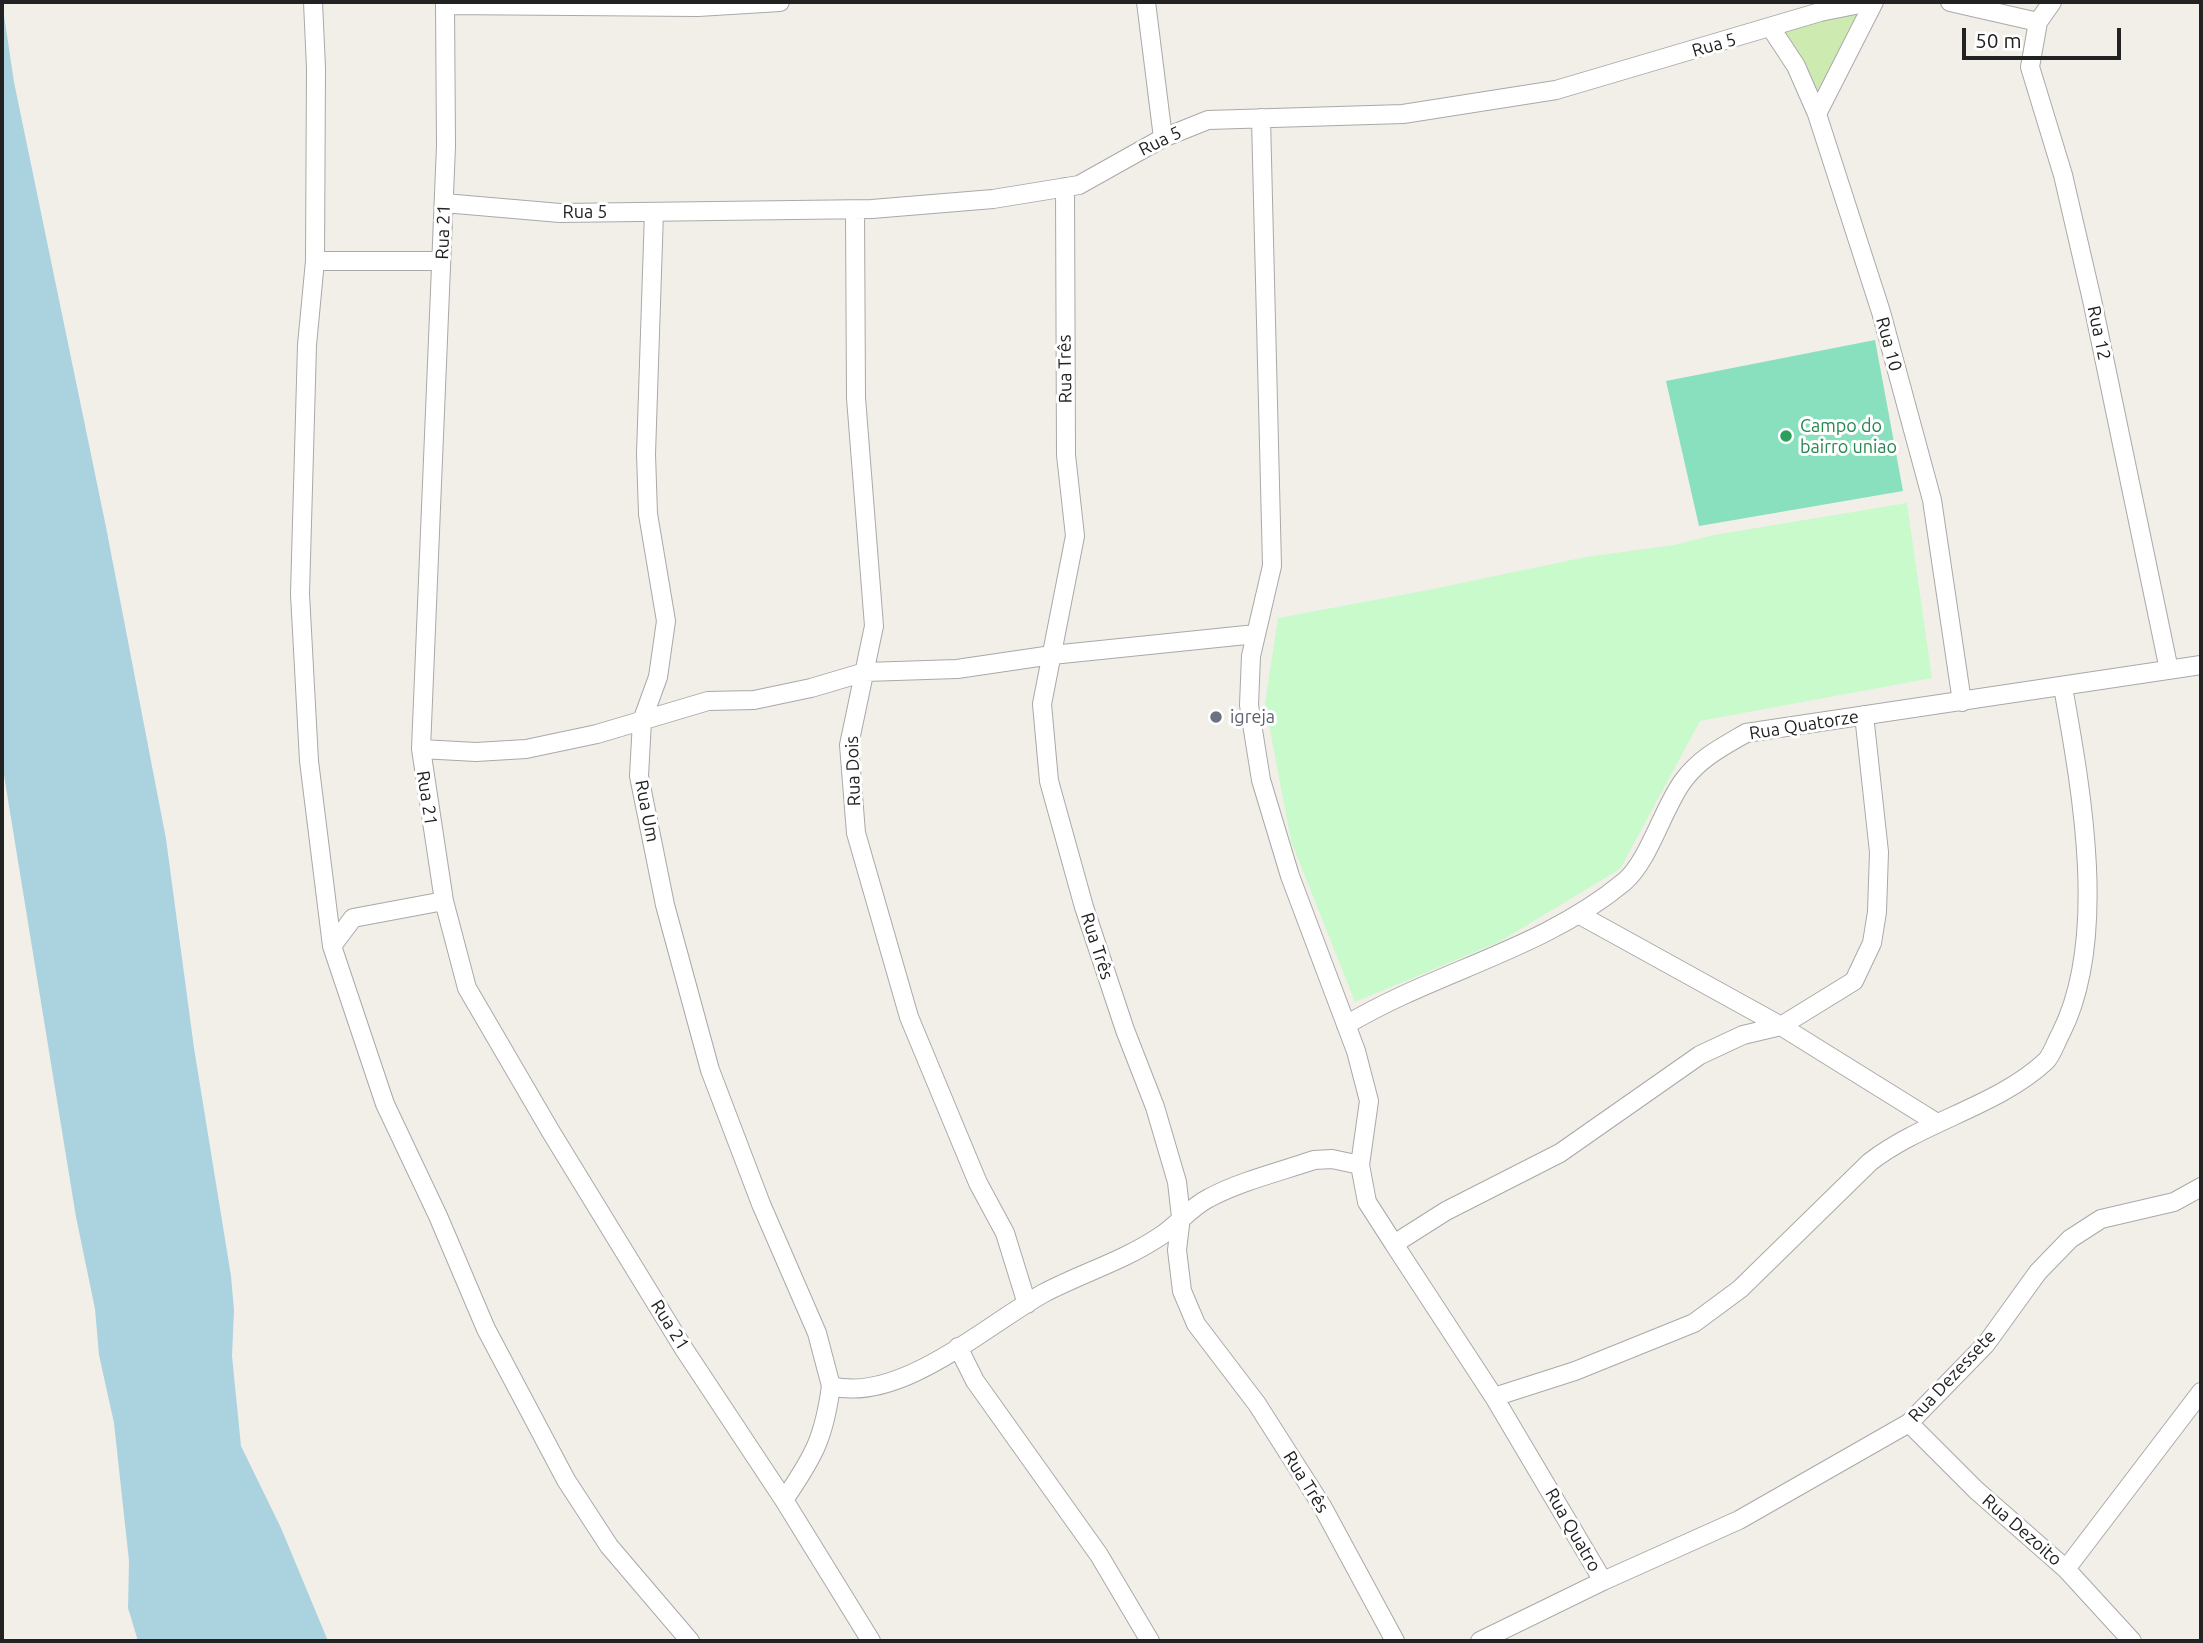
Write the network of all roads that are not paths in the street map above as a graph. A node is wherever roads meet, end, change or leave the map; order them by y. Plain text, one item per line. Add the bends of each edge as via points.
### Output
1 (313, 2) edge
2 (780, 2) edge
3 (1146, 2) edge
4 (1872, 2) edge
5 (1950, 2) edge
6 (2052, 2) edge
7 (445, 3) edge
8 (2038, 22) junction
9 (1771, 28) junction
10 (1817, 114) junction
11 (1261, 118) junction
12 (1163, 138) junction
13 (1065, 187) junction
14 (444, 202) junction
15 (855, 210) junction
16 (654, 212) junction
17 (314, 261) junction
18 (441, 261) junction
19 (1256, 634) junction
20 (1052, 654) junction
21 (2201, 665) edge
22 (2169, 670) junction
23 (865, 672) junction
24 (2063, 687) junction
25 (1962, 702) junction
26 (1864, 715) junction
27 (642, 721) junction
28 (421, 750) junction
29 (444, 901) junction
30 (1580, 915) junction
31 (332, 946) junction
32 (1346, 1025) junction
33 (1781, 1026) junction
34 (1937, 1123) junction
35 (1360, 1165) junction
36 (2201, 1187) edge
37 (1181, 1217) junction
38 (1394, 1244) junction
39 (1027, 1304) junction
40 (958, 1346) junction
41 (831, 1386) junction
42 (2201, 1392) edge
43 (1494, 1397) junction
44 (1909, 1423) junction
45 (784, 1500) junction
46 (2066, 1569) junction
47 (1603, 1581) junction
48 (690, 1641) edge
49 (871, 1641) edge
50 (1150, 1641) edge
51 (1395, 1641) edge
52 (1480, 1641) edge
53 (2132, 1641) edge

1 - 17 street
2 - 7 street via 698,7
3 - 12 street
4 - 9 street, Rua 5
4 - 10 street
5 - 8 street
6 - 8 street, Rua 12
7 - 14 street, Rua 21
8 - 22 street, Rua 12 via 2030,67 2063,176 2092,300
9 - 10 street, Rua 10 via 1796,66
9 - 11 street, Rua 5 via 1556,90 1403,114
10 - 25 street, Rua 10 via 1881,312 1932,500
11 - 12 street, Rua 5 via 1208,120
11 - 19 street, Rua Quatro via 1272,566
12 - 13 street, Rua 5 via 1079,185
13 - 15 street, Rua 5 via 993,199
13 - 20 street, Rua Três via 1066,455 1075,536
14 - 16 street, Rua 5 via 560,213
14 - 18 street, Rua 21
15 - 16 street, Rua 5
15 - 23 street, Rua Dois via 856,398 874,626
16 - 27 street, Rua Um via 646,454 648,514 666,621 658,677
17 - 18 street
17 - 31 street via 300,594 309,761
18 - 28 street, Rua 21
19 - 20 street
19 - 32 street, Rua Quatro via 1249,705 1261,780 1290,876
20 - 23 street via 957,669
20 - 37 street, Rua Três via 1042,704 1049,781 1088,919 1155,1107 1177,1182
21 - 22 street, Rua Quatorze
22 - 24 street, Rua Quatorze
23 - 27 street via 754,700 708,701
23 - 39 street, Rua Dois via 849,745 856,833 909,1017 978,1184 1005,1233
24 - 25 street, Rua Quatorze
24 - 34 street via 2080,778 2086,855 2084,941 2073,1010 2047,1060 2001,1091
25 - 26 street, Rua Quatorze
26 - 30 street, Rua Quatorze via 1745,733 1703,758 1682,782 1627,880
26 - 33 street via 1879,852 1872,943 1854,981
27 - 28 street via 526,749
27 - 41 street, Rua Um via 639,776 665,905 710,1070 817,1334
28 - 29 street, Rua 21
29 - 31 street via 353,918
29 - 45 street, Rua 21 via 467,988 684,1349
30 - 32 street, Rua Quatorze via 1498,957 1382,1004
30 - 33 street
31 - 48 street via 385,1104 486,1329 573,1491 610,1546
32 - 35 street, Rua Quatro via 1369,1101
33 - 34 street
33 - 38 street via 1743,1035 1700,1055 1560,1153 1446,1211
34 - 43 street via 1870,1161 1740,1289 1694,1323 1575,1371
35 - 37 street via 1314,1160 1208,1198
35 - 38 street, Rua Quatro via 1367,1202
36 - 44 street, Rua Dezessete via 2174,1202 2101,1219 2070,1238 2038,1272 1986,1344
37 - 39 street via 1161,1236
37 - 51 street, Rua Três via 1177,1250 1182,1291 1196,1324 1257,1404 1322,1506
38 - 43 street, Rua Quatro
39 - 40 street
40 - 41 street via 885,1384 849,1391
40 - 50 street via 975,1381 1099,1555
41 - 45 street via 825,1428
42 - 46 street, Rua Dezoito
43 - 47 street, Rua Quatro
44 - 46 street, Rua Dezoito
44 - 47 street, Rua Dezessete via 1739,1520
45 - 49 street, Rua 21
46 - 53 street
47 - 52 street, Rua Quatro

